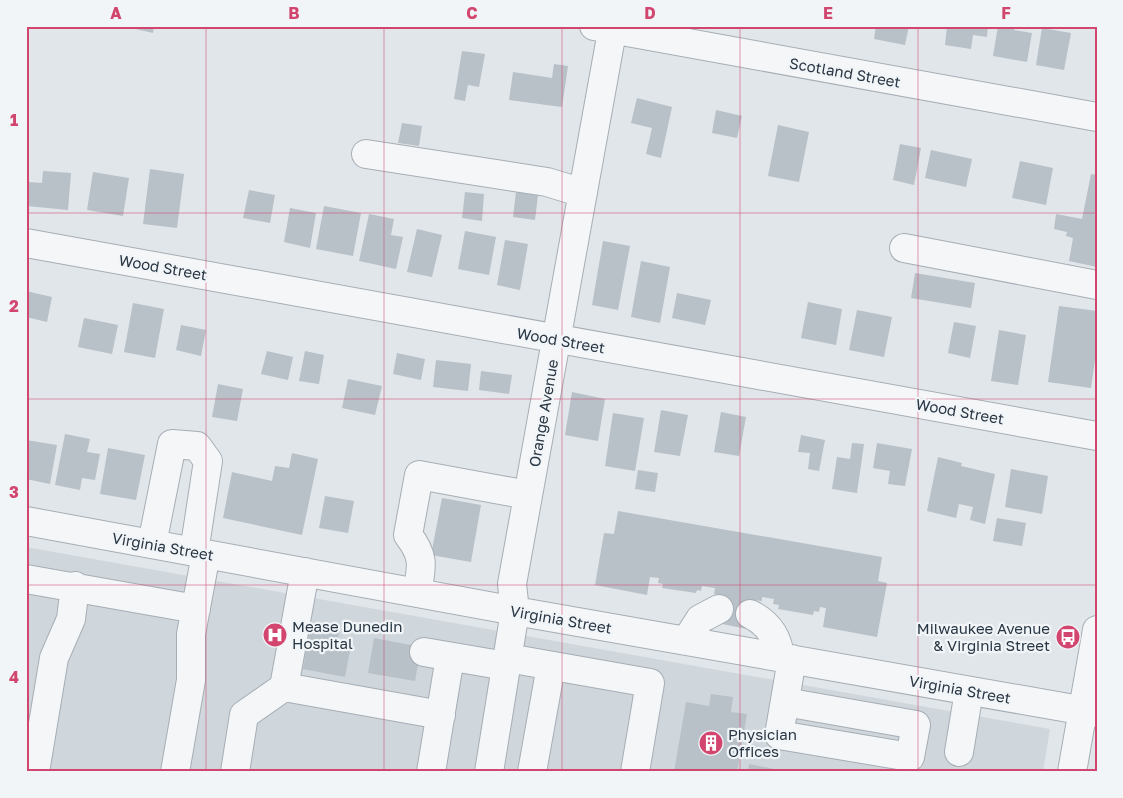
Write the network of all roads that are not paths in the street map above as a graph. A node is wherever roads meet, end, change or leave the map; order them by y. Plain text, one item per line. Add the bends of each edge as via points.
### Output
1 (607, 27) edge
2 (1097, 117) edge
3 (366, 154) dead end
4 (583, 193) junction
5 (26, 243) edge
6 (904, 248) dead end
7 (1097, 285) edge
8 (556, 339) junction
9 (1097, 436) edge
10 (528, 495) junction
11 (26, 521) edge
12 (152, 544) junction
13 (200, 553) junction
14 (304, 572) junction
15 (26, 579) edge
16 (75, 586) junction
17 (417, 593) junction
18 (196, 609) junction
19 (719, 609) dead end
20 (515, 611) junction
21 (750, 614) dead end
22 (1097, 630) edge
23 (686, 641) junction
24 (424, 652) dead end
25 (450, 657) junction
26 (786, 658) junction
27 (507, 662) junction
28 (551, 666) junction
29 (284, 687) junction
30 (969, 691) junction
31 (785, 702) dead end
32 (1090, 712) edge
33 (441, 714) junction
34 (959, 752) dead end
35 (35, 772) edge
36 (175, 772) edge
37 (235, 772) edge
38 (431, 772) edge
39 (489, 772) edge
40 (532, 772) edge
41 (635, 772) edge
42 (1072, 772) edge

1 - 2 street, Scotland Street
1 - 4 street, Orange Avenue
3 - 4 street via 547,182
4 - 8 street, Orange Avenue
5 - 8 street, Wood Street
6 - 7 street
8 - 9 street, Wood Street
8 - 10 street, Orange Avenue
10 - 17 street via 420,475 408,535 418,548 422,562
10 - 20 street, Orange Avenue via 512,584
11 - 12 street, Virginia Street
12 - 13 street, Virginia Street
12 - 13 street via 172,444 197,446 208,461
13 - 14 street, Virginia Street
13 - 18 street
14 - 17 street, Virginia Street
14 - 29 street
15 - 16 street
16 - 18 street
16 - 35 street via 71,618 54,658
17 - 20 street, Virginia Street
18 - 36 street via 191,634 191,680
19 - 23 street via 700,619
20 - 23 street, Virginia Street
20 - 27 street, Orange Avenue
21 - 26 street via 775,636
22 - 32 street
23 - 26 street, Virginia Street
24 - 25 street
25 - 27 street
25 - 33 street
26 - 30 street, Virginia Street
26 - 31 street
27 - 28 street
27 - 39 street, Orange Avenue
28 - 40 street
28 - 41 street via 650,684
29 - 33 street
29 - 37 street via 244,715
30 - 32 street, Virginia Street
30 - 34 street
32 - 42 street
33 - 38 street

